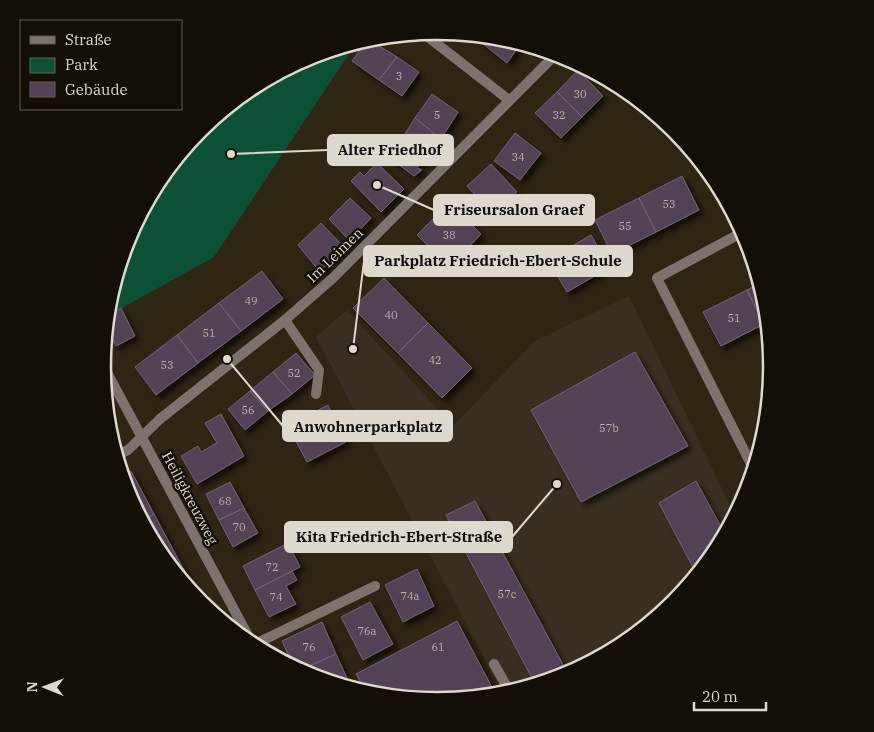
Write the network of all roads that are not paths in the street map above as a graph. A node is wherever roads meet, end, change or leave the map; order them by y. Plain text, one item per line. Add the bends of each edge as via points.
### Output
1 (432, 40) edge
2 (550, 60) edge
3 (509, 100) junction
4 (736, 236) edge
5 (285, 320) junction
6 (112, 382) edge
7 (316, 394) dead end
8 (141, 436) junction
9 (123, 453) edge
10 (749, 460) edge
11 (375, 586) dead end
12 (244, 629) edge
13 (262, 641) edge
14 (494, 664) dead end
15 (506, 685) edge

1 - 3 street
2 - 3 street, Im Leimen
3 - 5 street, Im Leimen via 333,278
4 - 10 street via 657,278
5 - 7 street via 319,370
5 - 8 street, Im Leimen
6 - 8 street, Heiligkreuzweg
8 - 9 street, Im Leimen
8 - 12 street, Heiligkreuzweg
11 - 13 street
14 - 15 street

